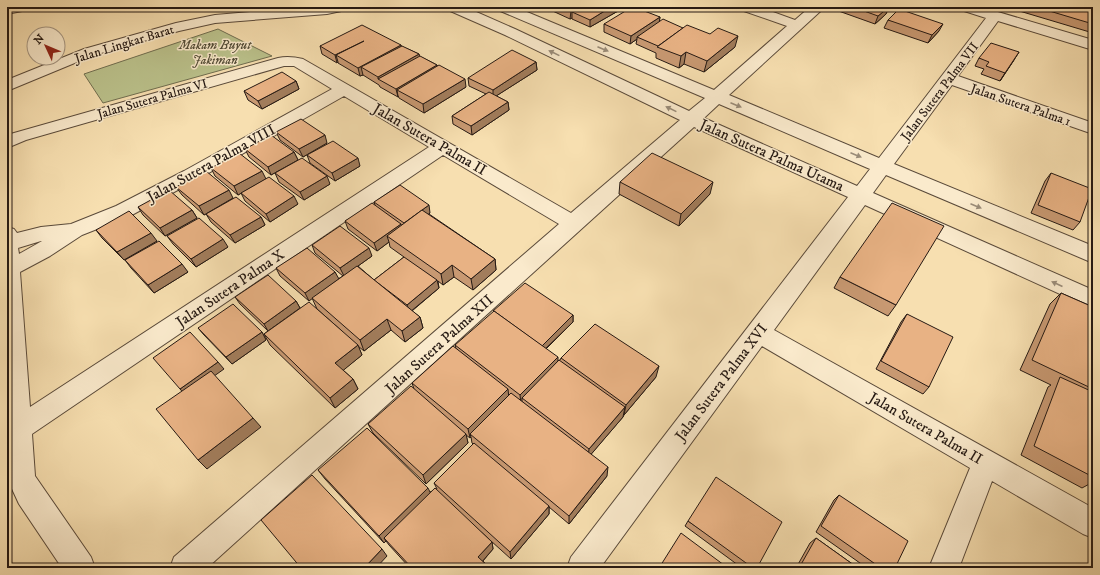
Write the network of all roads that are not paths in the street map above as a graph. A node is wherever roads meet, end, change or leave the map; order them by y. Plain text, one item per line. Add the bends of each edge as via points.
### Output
1 (22, 7) edge
2 (341, 7) edge
3 (453, 7) edge
4 (503, 7) edge
5 (746, 7) edge
6 (818, 7) edge
7 (966, 7) edge
8 (7, 10) edge
9 (995, 16) junction
10 (797, 25) junction
11 (1093, 45) edge
12 (283, 61) joint
13 (948, 78) junction
14 (7, 86) edge
15 (344, 89) junction
16 (717, 97) junction
17 (692, 119) junction
18 (1093, 129) edge
19 (13, 139) edge
20 (442, 147) junction
21 (882, 166) junction
22 (860, 195) junction
23 (574, 224) junction
24 (75, 230) junction
25 (7, 234) edge
26 (8, 243) edge
27 (1093, 255) edge
28 (9, 268) junction
29 (1093, 300) edge
30 (758, 332) junction
31 (18, 429) junction
32 (986, 462) junction
33 (1093, 524) edge
34 (80, 568) edge
35 (186, 568) edge
36 (582, 568) edge
37 (944, 568) edge

1 - 8 street
2 - 14 street, Jalan Lingkar Barat via 216,19 176,27 89,52
17 -> 3 street, Jalan Sutera Palma Utama
4 -> 16 street, Jalan Sutera Palma Utama
5 - 10 street
6 - 10 street, Jalan Sutera Palma XII
7 - 9 street
9 - 11 street
9 - 13 street, Jalan Sutera Palma VII
10 - 16 street, Jalan Sutera Palma XII
12 - 15 street, Jalan Sutera Palma II via 298,62
12 - 19 street, Jalan Sutera Palma VI
13 - 18 street, Jalan Sutera Palma 1
13 - 21 street, Jalan Sutera Palma VII
15 - 20 street, Jalan Sutera Palma II
15 - 24 street, Jalan Sutera Palma VIII via 138,204
16 - 17 street, Jalan Sutera Palma XII
16 -> 21 street, Jalan Sutera Palma Utama
17 - 22 street, Jalan Sutera Palma Utama
17 - 23 street, Jalan Sutera Palma XII
20 - 23 street, Jalan Sutera Palma II
20 - 31 street, Jalan Sutera Palma X
21 - 22 street, Jalan Sutera Palma VII
21 -> 27 street, Jalan Sutera Palma Utama
29 -> 22 street, Jalan Sutera Palma Utama
22 - 30 street, Jalan Sutera Palma XVI
23 - 35 street, Jalan Sutera Palma XII
24 - 26 street, Jalan Sutera Palma VIII via 41,234
24 - 28 street, Jalan Sutera Palma VIII via 43,251
25 - 26 street
26 - 28 street
28 - 31 street
30 - 32 street, Jalan Sutera Palma II
30 - 36 street, Jalan Sutera Palma XVI
31 - 34 street via 21,478 29,494
32 - 33 street, Jalan Sutera Palma II
32 - 37 street

